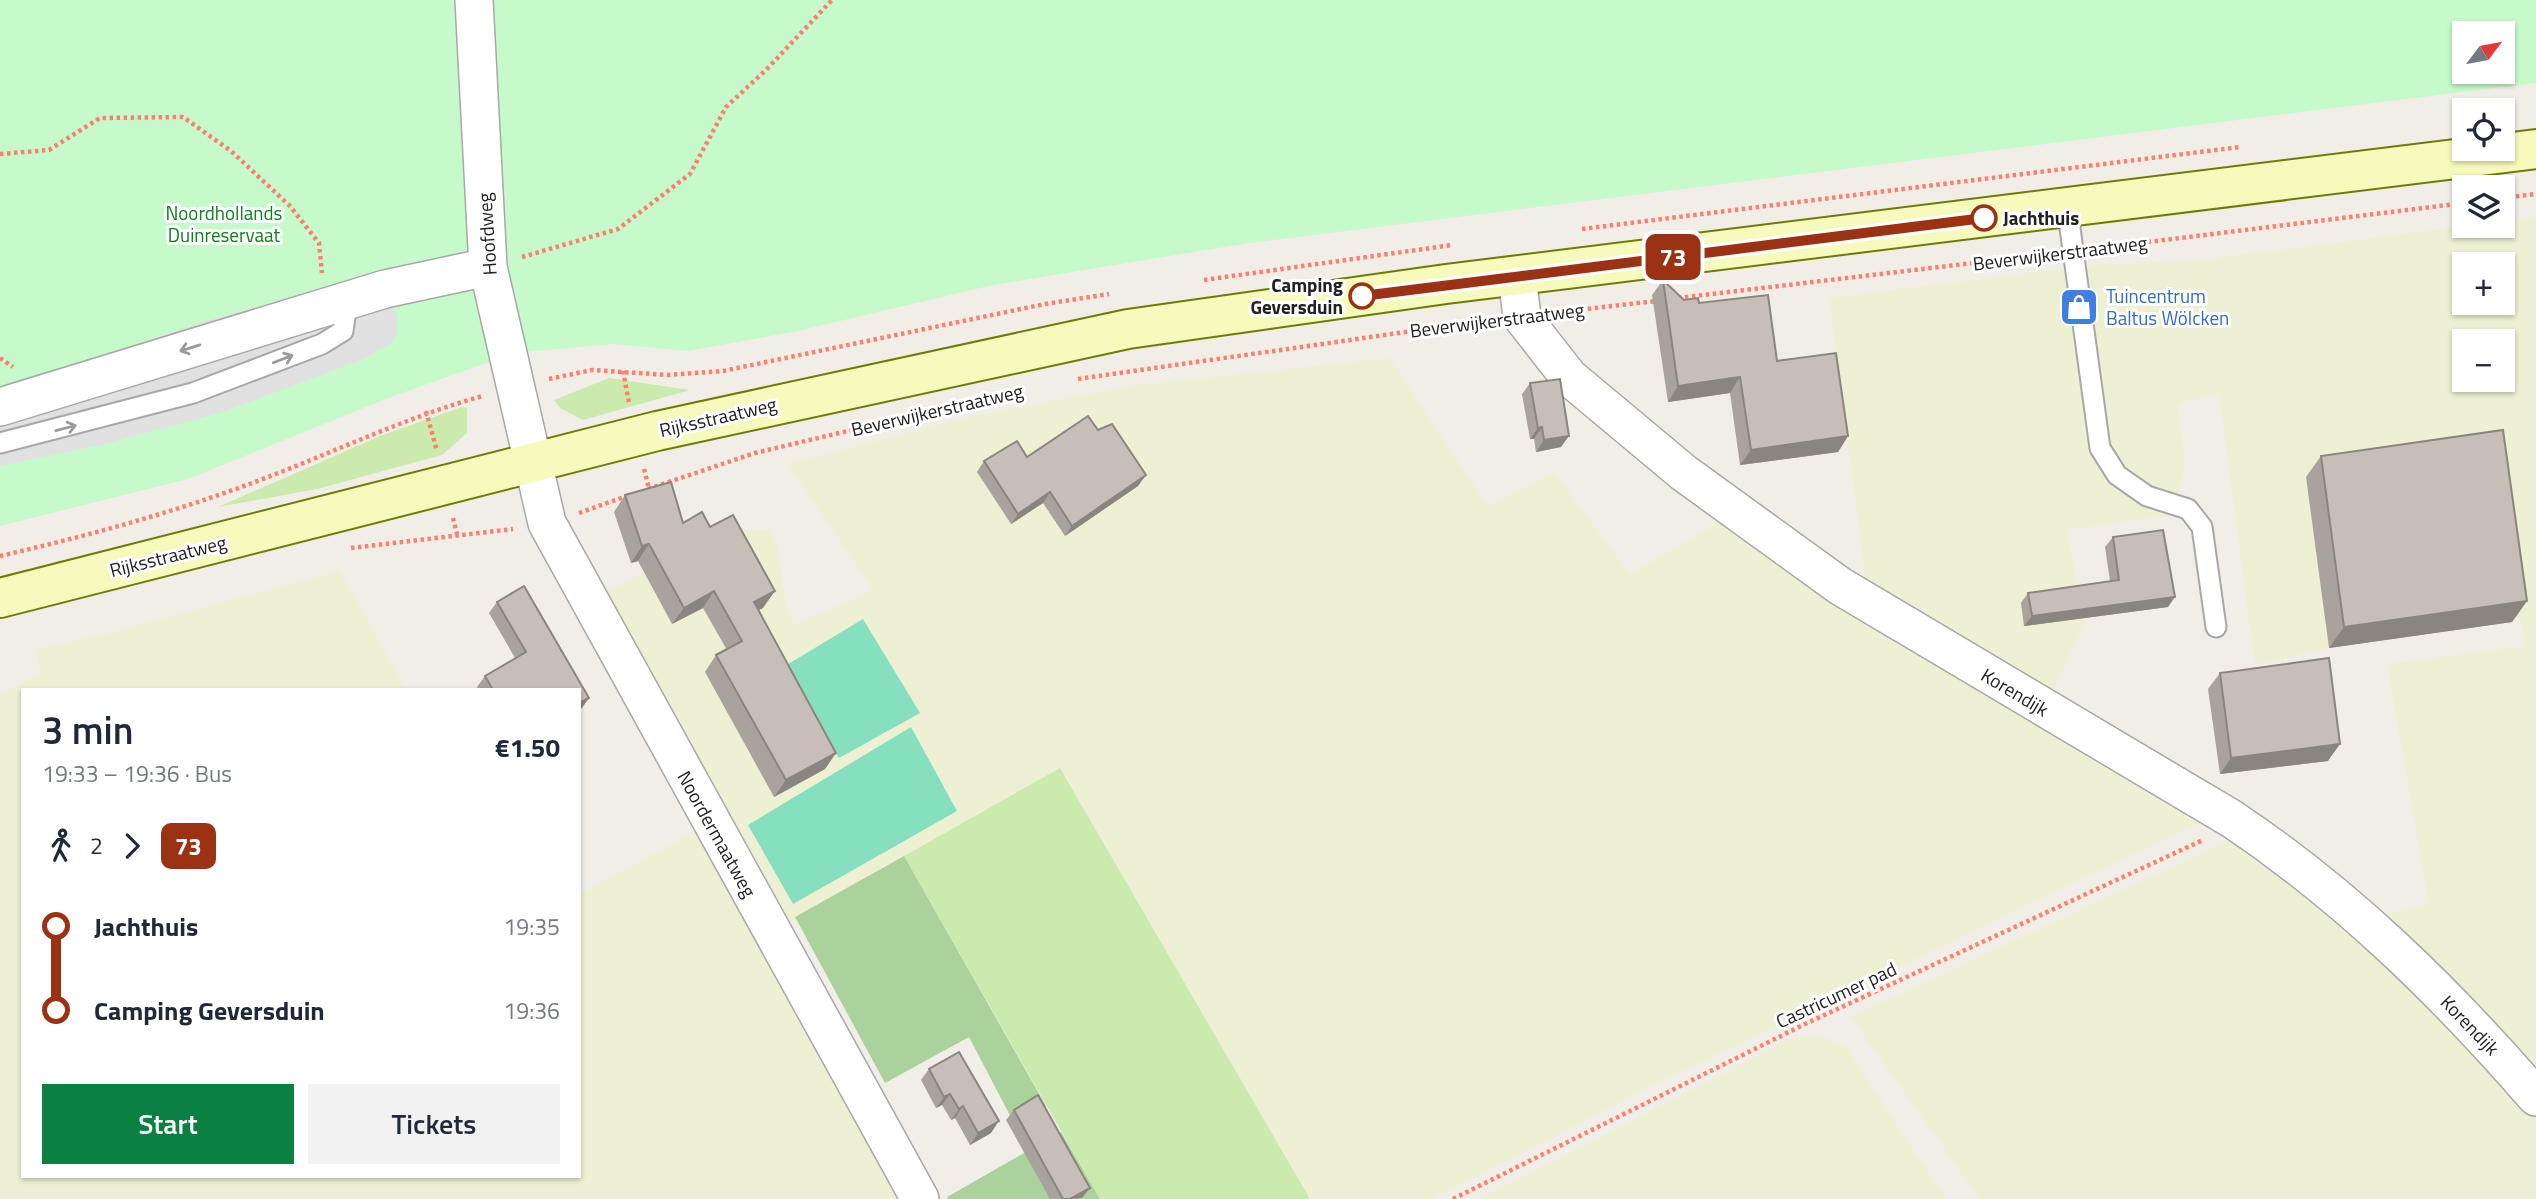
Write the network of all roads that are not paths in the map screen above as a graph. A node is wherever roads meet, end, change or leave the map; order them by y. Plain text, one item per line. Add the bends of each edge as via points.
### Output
1 (474, 0) edge
2 (2536, 149) edge
3 (2067, 206) junction
4 (488, 267) junction
5 (1517, 276) junction
6 (326, 307) junction
7 (0, 407) edge
8 (0, 443) edge
9 (531, 463) junction
10 (0, 598) edge
11 (2216, 627) dead end
12 (2536, 1097) edge
13 (920, 1199) edge

1 - 4 street, Hoofdweg
2 - 3 main road
3 - 5 main road
3 - 11 lane via 2100,448 2117,475 2147,496 2188,509 2202,527
4 - 6 street
4 - 9 street, Hoofdweg
5 - 9 main road, Rijksstraatweg via 1048,344
5 - 12 street, Korendijk via 1522,317 1569,377 1684,473 1840,586 2232,819 2293,860 2359,914 2479,1032
6 -> 7 street
8 -> 6 lane via 193,393 322,344 343,331 345,317
9 - 10 main road, Rijksstraatweg
9 - 13 street, Noordermaatweg via 547,523

